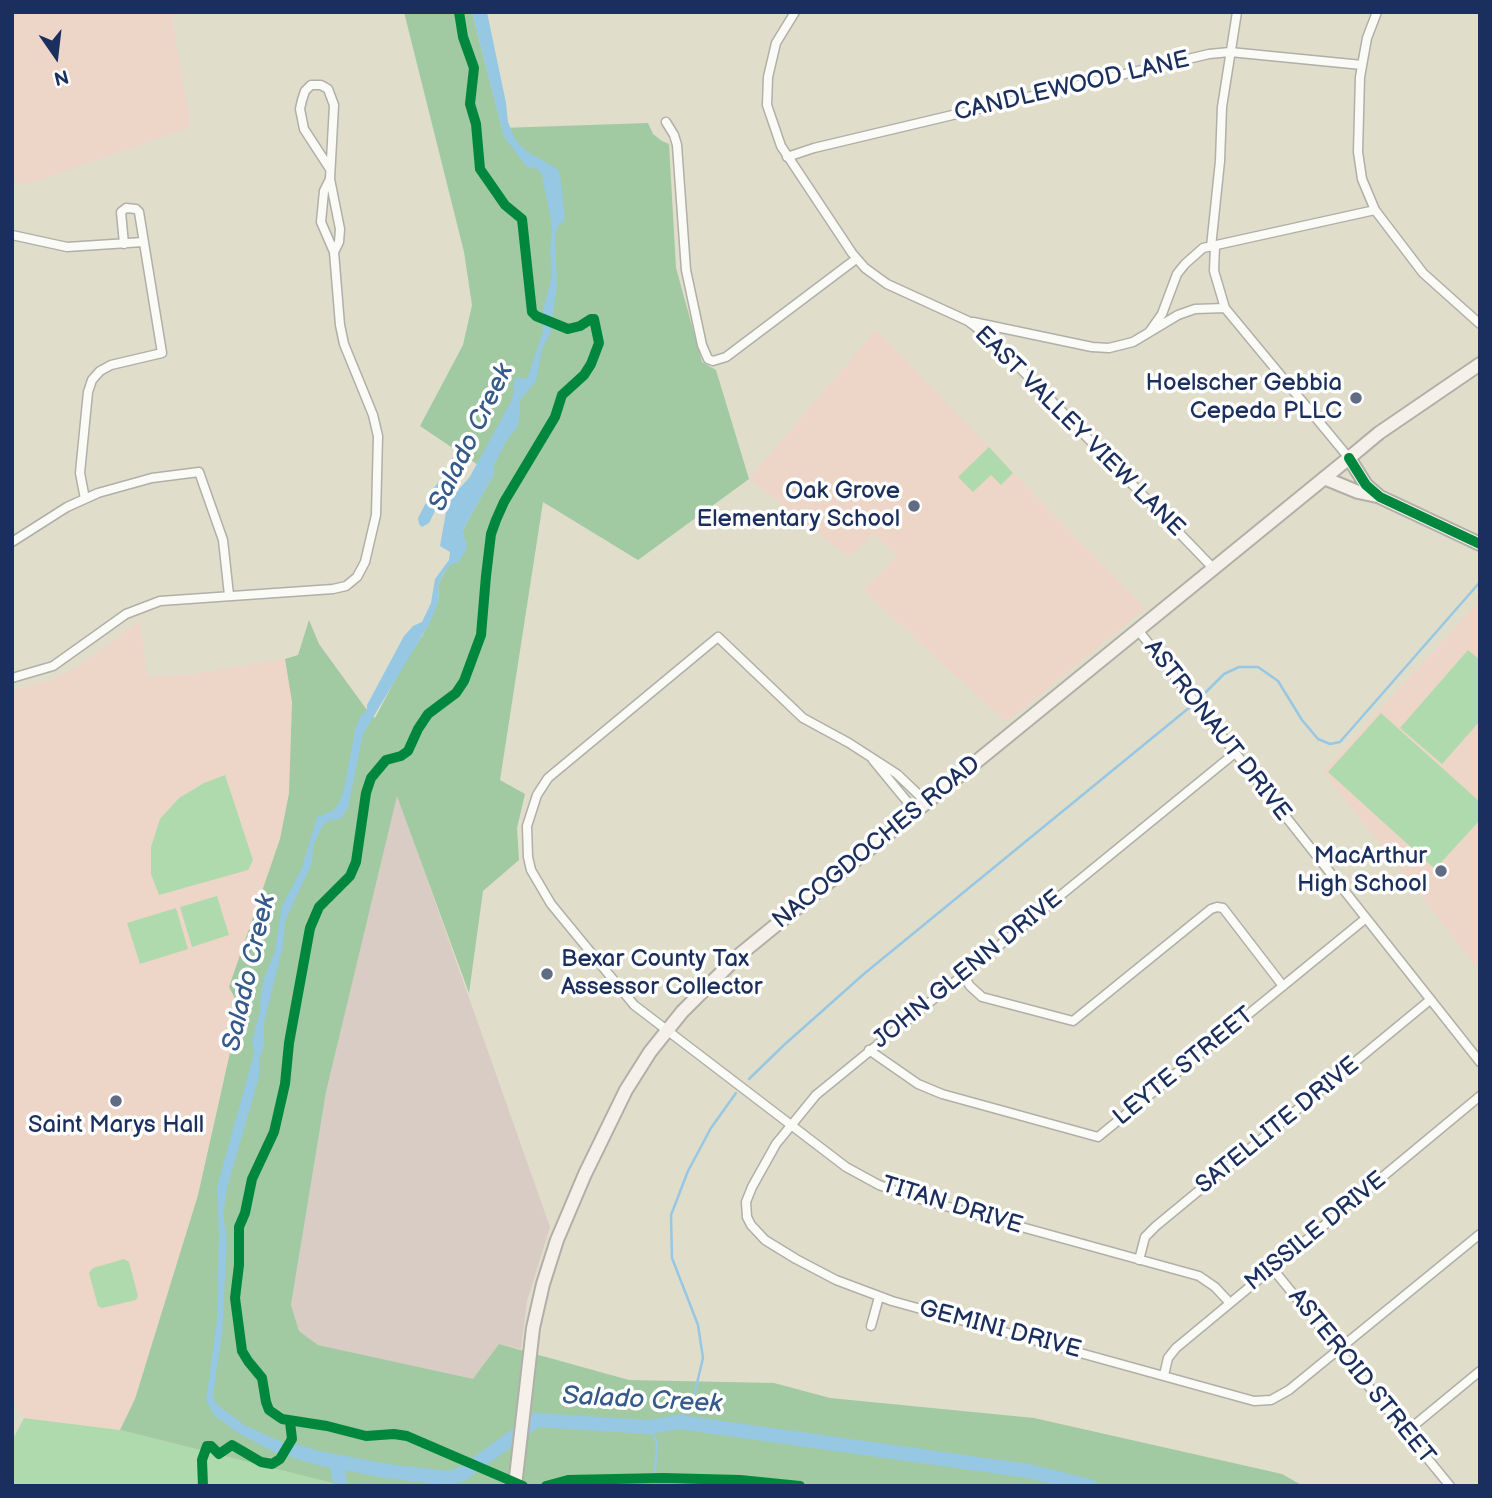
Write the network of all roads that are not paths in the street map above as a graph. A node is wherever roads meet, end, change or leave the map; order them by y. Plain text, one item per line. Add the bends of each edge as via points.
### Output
1 (795, 12) edge
2 (1237, 12) edge
3 (1377, 12) edge
4 (1230, 52) junction
5 (1362, 65) junction
6 (666, 122) dead end
7 (787, 157) junction
8 (330, 174) junction
9 (1375, 210) junction
10 (12, 235) edge
11 (143, 242) junction
12 (124, 244) junction
13 (1210, 247) junction
14 (334, 252) junction
15 (856, 258) junction
16 (1225, 308) junction
17 (968, 321) junction
18 (1480, 324) edge
19 (1150, 331) junction
20 (1480, 364) edge
21 (1349, 458) junction
22 (1324, 478) junction
23 (1380, 497) junction
24 (85, 499) junction
25 (12, 542) edge
26 (1480, 544) edge
27 (1214, 569) junction
28 (229, 595) junction
29 (1138, 630) junction
30 (12, 678) edge
31 (1235, 753) junction
32 (922, 806) junction
33 (1365, 919) junction
34 (962, 974) junction
35 (1283, 986) junction
36 (1430, 1000) junction
37 (667, 1030) junction
38 (869, 1050) junction
39 (1480, 1062) edge
40 (1480, 1096) edge
41 (790, 1126) junction
42 (748, 1220) joint
43 (1480, 1234) edge
44 (1139, 1260) junction
45 (1272, 1268) junction
46 (879, 1297) junction
47 (1229, 1302) junction
48 (871, 1326) dead end
49 (1339, 1350) junction
50 (1480, 1371) edge
51 (1164, 1375) junction
52 (1406, 1432) junction
53 (515, 1486) edge
54 (1450, 1486) edge

1 - 7 street, EAST VALLEY VIEW LANE via 776,43 768,77 767,105
2 - 4 street
3 - 5 street
4 - 5 street, CANDLEWOOD LANE
4 - 7 street, CANDLEWOOD LANE
4 - 13 street
5 - 9 street via 1358,152 1362,179
6 - 15 street via 677,145 686,271 705,355 712,361 726,357
7 - 15 street, EAST VALLEY VIEW LANE
8 - 8 street via 334,105 328,89 311,85 300,109 304,129
8 - 14 street via 340,229
8 - 14 street via 321,222
9 - 13 street
9 - 18 street via 1423,273
10 - 12 street via 68,247
11 - 12 street
11 - 12 street via 139,212 126,208 121,212
11 - 24 street via 162,353 111,365 92,380 80,473
13 - 16 street
13 - 19 street via 1177,274 1162,314
14 - 28 street via 344,344 378,436 376,515 365,562 351,583 333,589
15 - 17 street, EAST VALLEY VIEW LANE via 887,284
16 - 19 street via 1195,309
16 - 21 street
17 - 19 street via 1101,348 1125,344
17 - 27 street, EAST VALLEY VIEW LANE via 1002,349
20 - 21 main road, NACOGDOCHES ROAD
21 - 22 main road, NACOGDOCHES ROAD
21 - 23 main road
22 - 23 main road
22 - 27 main road, NACOGDOCHES ROAD
23 - 26 main road
24 - 25 street
24 - 28 street via 142,480 199,472 223,540
27 - 29 main road, NACOGDOCHES ROAD
28 - 30 street via 175,598 140,608 53,666
29 - 31 street, ASTRONAUT DRIVE
29 - 32 main road, NACOGDOCHES ROAD
31 - 33 street, ASTRONAUT DRIVE
31 - 34 street, JOHN GLENN DRIVE
32 - 37 main road, NACOGDOCHES ROAD via 738,956
32 - 37 street, TITAN DRIVE via 919,795 897,774 803,718 718,637 548,778 529,816 531,870 542,891 626,995
33 - 35 street, LEYTE STREET
33 - 36 street, ASTRONAUT DRIVE
34 - 35 street via 982,997 1073,1021 1217,907 1223,908
34 - 38 street, JOHN GLENN DRIVE
35 - 38 street, LEYTE STREET via 1097,1137 942,1094 900,1073
36 - 39 street, ASTRONAUT DRIVE
36 - 44 street, SATELLITE DRIVE via 1156,1226 1146,1237
37 - 41 street, TITAN DRIVE
37 - 53 main road, NACOGDOCHES ROAD via 626,1090 568,1213 543,1284
38 - 41 street, JOHN GLENN DRIVE via 816,1095
40 - 45 street, MISSILE DRIVE
41 - 42 street, JOHN GLENN DRIVE via 752,1187 746,1202
41 - 44 street, TITAN DRIVE via 846,1167 892,1190
42 - 46 street, GEMINI DRIVE via 765,1240 796,1259
43 - 49 street
44 - 47 street, TITAN DRIVE via 1204,1279
45 - 47 street, MISSILE DRIVE
45 - 49 street, ASTEROID STREET
46 - 48 street
46 - 51 street, GEMINI DRIVE
47 - 51 street, MISSILE DRIVE via 1175,1348
49 - 51 street, GEMINI DRIVE via 1271,1400 1254,1401
49 - 52 street, ASTEROID STREET
50 - 52 street
52 - 54 street, ASTEROID STREET

